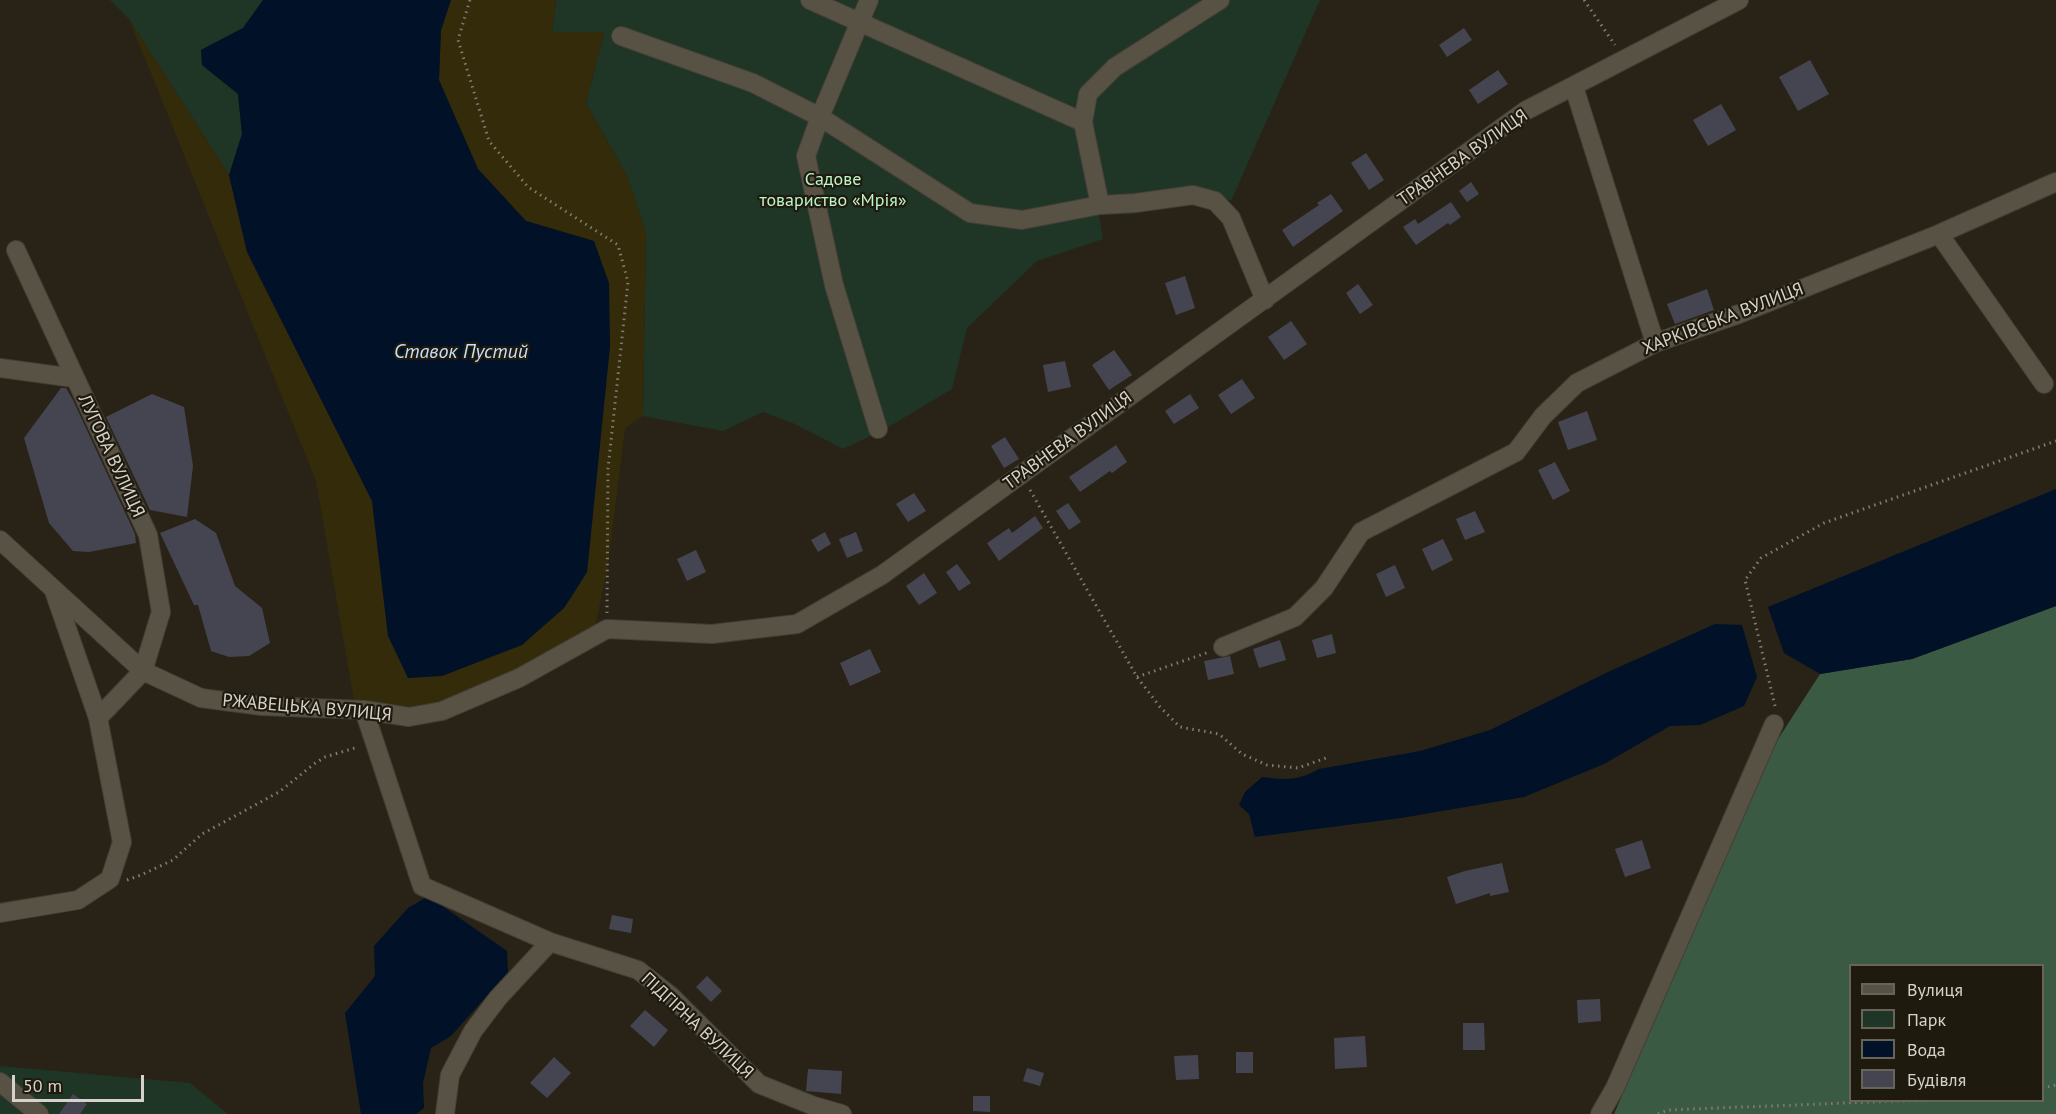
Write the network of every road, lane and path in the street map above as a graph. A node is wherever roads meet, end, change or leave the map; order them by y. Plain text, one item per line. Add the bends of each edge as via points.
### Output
1 (470, 0) edge
2 (810, 0) edge
3 (869, 0) edge
4 (1584, 0) edge
5 (1739, 0) edge
6 (1217, 1) edge
7 (860, 22) junction
8 (621, 36) dead end
9 (1625, 58) junction
10 (1574, 87) junction
11 (820, 117) junction
12 (1083, 122) junction
13 (2056, 182) edge
14 (1100, 205) junction
15 (1938, 234) junction
16 (16, 250) dead end
17 (1265, 300) junction
18 (1655, 342) junction
19 (0, 368) edge
20 (74, 378) junction
21 (2044, 384) dead end
22 (878, 429) dead end
23 (2056, 441) edge
24 (1022, 475) junction
25 (0, 540) edge
26 (54, 589) junction
27 (607, 629) junction
28 (1223, 647) joint
29 (143, 671) junction
30 (1137, 677) junction
31 (364, 710) junction
32 (98, 718) junction
33 (1774, 724) joint
34 (375, 742) junction
35 (1329, 758) dead end
36 (110, 879) junction
37 (0, 913) edge
38 (550, 942) junction
39 (0, 1082) edge
40 (1871, 1102) edge
41 (39, 1114) edge
42 (445, 1114) edge
43 (842, 1114) edge
44 (1600, 1114) edge
45 (1660, 1114) edge

1 - 27 path via 458,40 489,141 528,186 618,245 628,282 608,469
2 - 7 street
3 - 7 street
4 - 9 path
5 - 9 street, ТРАВНЕВА ВУЛИЦЯ
6 - 12 street via 1115,67 1088,94
7 - 11 street
7 - 12 street
8 - 11 street via 753,83
9 - 10 street, ТРАВНЕВА ВУЛИЦЯ
10 - 17 street, ТРАВНЕВА ВУЛИЦЯ via 1526,111
10 - 18 street
11 - 14 street via 970,213 1022,220
11 - 22 street via 806,156 834,285
12 - 14 street
13 - 15 street, ХАРКІВСЬКА ВУЛИЦЯ
14 - 17 street via 1193,195 1215,201 1231,219
15 - 18 street, ХАРКІВСЬКА ВУЛИЦЯ via 1739,314
15 - 21 street
16 - 20 street, ЛУГОВА ВУЛИЦЯ
17 - 24 street, ТРАВНЕВА ВУЛИЦЯ
18 - 28 street, ХАРКІВСЬКА ВУЛИЦЯ via 1577,383 1543,416 1516,452 1361,532 1324,588 1295,617
19 - 20 street
20 - 29 street, ЛУГОВА ВУЛИЦЯ via 148,535 161,612
23 - 33 path via 1824,523 1761,558 1745,580 1775,705
24 - 27 street, ТРАВНЕВА ВУЛИЦЯ via 882,576 797,624 712,634
24 - 30 path
25 - 26 street, РЖАВЕЦЬКА ВУЛИЦЯ
26 - 29 street, РЖАВЕЦЬКА ВУЛИЦЯ
26 - 32 street
27 - 31 street, РЖАВЕЦЬКА ВУЛИЦЯ via 519,678 442,711 409,717
28 - 30 path
29 - 31 street, РЖАВЕЦЬКА ВУЛИЦЯ via 201,698 262,706
29 - 32 street
30 - 35 path via 1180,727 1219,734 1242,754 1266,765 1298,768
31 - 34 street, ПІДГІРНА ВУЛИЦЯ
32 - 36 street via 122,842
33 - 44 street via 1615,1088
34 - 36 path via 325,757 279,792 202,834 173,860 119,882
34 - 38 street, ПІДГІРНА ВУЛИЦЯ via 422,886
36 - 37 street via 78,900
38 - 42 street via 473,1031 450,1075
38 - 43 street, ПІДГІРНА ВУЛИЦЯ via 638,970 671,996 759,1084
39 - 41 street
40 - 45 path via 1668,1110

